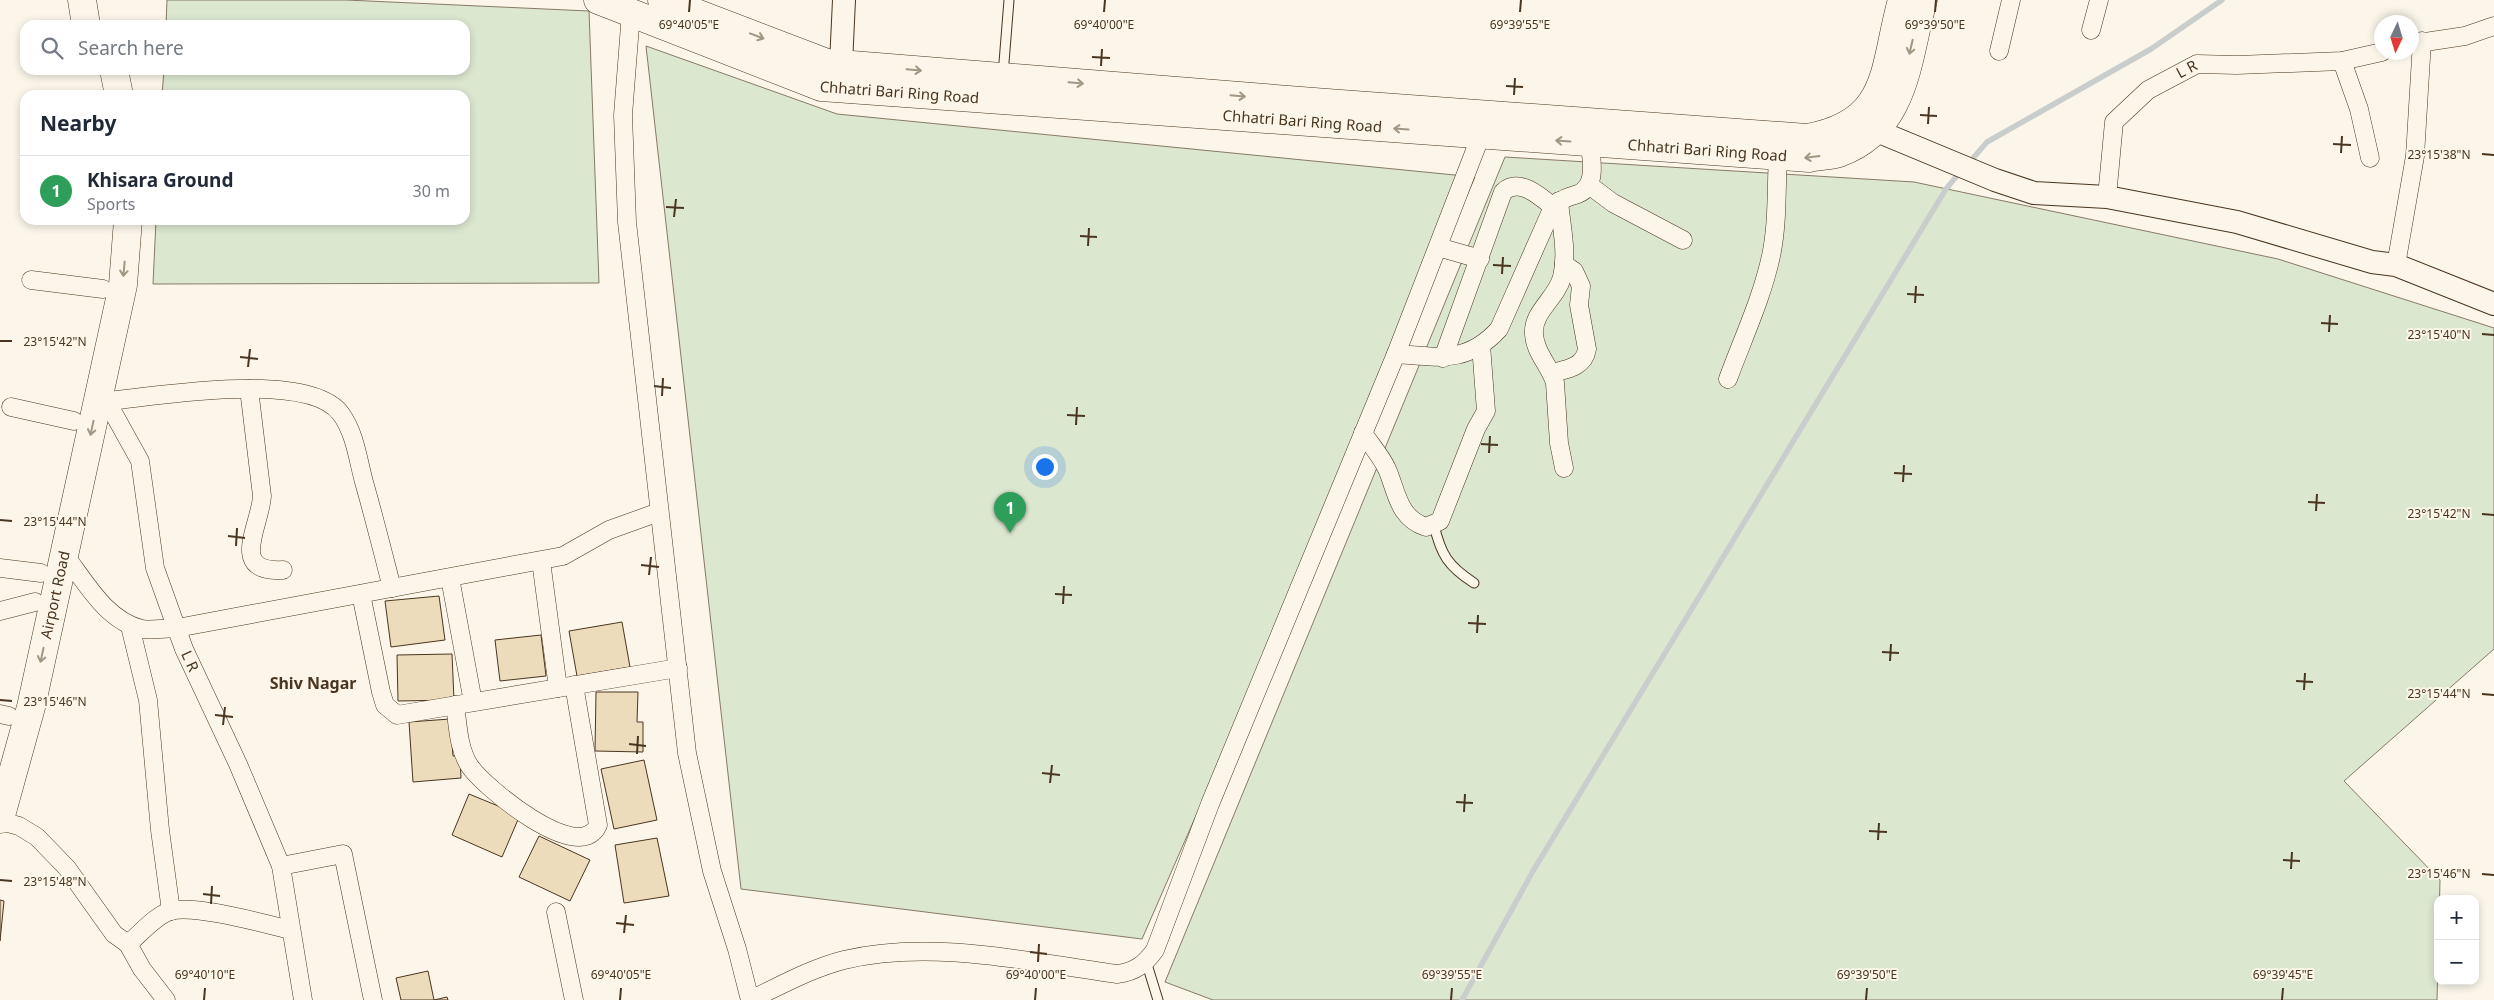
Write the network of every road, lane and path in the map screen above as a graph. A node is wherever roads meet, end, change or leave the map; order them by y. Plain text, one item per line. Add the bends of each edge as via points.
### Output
1 (82, 0) edge
2 (101, 0) edge
3 (598, 0) edge
4 (844, 0) edge
5 (1009, 0) edge
6 (1902, 0) edge
7 (1923, 0) edge
8 (2011, 0) edge
9 (2099, 0) edge
10 (675, 2) edge
11 (631, 13) junction
12 (85, 20) edge
13 (104, 20) edge
14 (2494, 26) edge
15 (2091, 30) dead end
16 (2419, 42) edge
17 (1999, 51) dead end
18 (2374, 54) edge
19 (2417, 60) edge
20 (2342, 62) junction
21 (841, 64) junction
22 (95, 75) edge
23 (115, 75) edge
24 (1003, 77) junction
25 (98, 90) edge
26 (118, 90) edge
27 (1876, 131) junction
28 (1481, 135) junction
29 (1590, 143) junction
30 (1778, 156) junction
31 (2370, 158) dead end
32 (1590, 185) junction
33 (2107, 197) junction
34 (1556, 204) junction
35 (109, 225) edge
36 (128, 225) edge
37 (1683, 240) dead end
38 (1438, 247) junction
39 (1480, 259) junction
40 (1564, 264) junction
41 (2396, 265) junction
42 (31, 280) dead end
43 (103, 289) junction
44 (2494, 304) edge
45 (1481, 345) junction
46 (1396, 354) junction
47 (1443, 358) junction
48 (1552, 373) junction
49 (1728, 379) dead end
50 (249, 388) junction
51 (105, 395) junction
52 (11, 407) dead end
53 (74, 421) junction
54 (1363, 433) junction
55 (1564, 468) dead end
56 (659, 512) junction
57 (1434, 525) junction
58 (64, 554) junction
59 (541, 561) junction
60 (0, 568) edge
61 (283, 570) dead end
62 (41, 573) junction
63 (450, 578) junction
64 (1474, 583) dead end
65 (392, 588) junction
66 (361, 594) junction
67 (35, 602) junction
68 (0, 611) edge
69 (130, 626) junction
70 (177, 628) junction
71 (678, 668) junction
72 (566, 686) junction
73 (473, 702) junction
74 (455, 705) junction
75 (4, 715) edge
76 (0, 748) edge
77 (0, 820) edge
78 (281, 866) junction
79 (171, 911) junction
80 (556, 912) dead end
81 (291, 930) junction
82 (128, 944) junction
83 (1146, 961) junction
84 (166, 1000) edge
85 (303, 1000) edge
86 (373, 1000) edge
87 (574, 1000) edge
88 (750, 1000) edge
89 (1158, 1000) edge

1 - 12 main road
2 - 13 main road
3 - 11 main road, Chhatri Bari Ring Road
4 - 21 street
5 - 24 lane
24 -> 6 main road, Chhatri Bari Ring Road via 1807,138 1832,133 1862,116 1881,87
7 -> 27 main road, Chhatri Bari Ring Road via 1900,95
8 - 17 street
9 - 15 street
10 -> 21 main road, Chhatri Bari Ring Road via 827,63
28 -> 11 main road, Chhatri Bari Ring Road via 821,87
11 - 56 street via 623,116 627,222
14 - 16 street via 2465,36
18 - 20 street, L R
19 - 41 street via 2415,156
20 - 31 street via 2359,109
20 - 33 street, L R via 2197,64 2148,90 2114,122
21 -> 24 main road, Chhatri Bari Ring Road
22 - 25 main road
23 - 26 main road
27 -> 30 main road, Chhatri Bari Ring Road via 1839,153 1808,158
27 - 33 street via 2034,193
29 -> 28 main road, Chhatri Bari Ring Road
28 - 38 street
29 - 30 main road, Chhatri Bari Ring Road
29 - 32 street
30 - 49 street via 1771,256
32 - 34 street
32 - 37 street via 1613,203
33 - 41 street via 2237,222 2372,262
34 - 39 street via 1528,189 1518,186 1507,188 1495,208
34 - 40 street
34 - 45 street via 1499,329
35 - 43 main road, Airport Road
36 -> 51 main road, Airport Road via 123,286
38 - 39 street
38 - 46 street
39 - 47 street
40 - 48 street via 1556,294 1534,324 1538,352
40 - 48 street via 1574,271 1581,286 1580,310 1587,349 1580,364
41 - 44 street
42 - 43 street
43 - 53 main road, Airport Road
45 - 47 street via 1460,356
45 - 57 street via 1486,411 1443,515
46 - 47 street
46 - 54 street
48 - 55 street
50 - 51 street
50 - 61 street via 262,496 251,538 251,554 258,567 266,571
50 - 65 street via 310,395 329,402 341,414 353,439
51 -> 58 main road, Airport Road
51 - 70 street, L R via 140,461 155,568
52 - 53 street
53 - 62 main road, Airport Road
54 - 57 street via 1383,461 1405,515 1417,524
54 - 83 street via 1213,794 1155,950
56 - 59 street via 609,530 563,556
56 - 71 street
57 - 64 lane via 1443,554 1451,566
58 - 69 street via 114,616
58 -> 77 main road, Airport Road via 31,706
59 - 63 street
59 - 72 street
60 - 62 street
62 - 67 main road, Airport Road
63 - 65 street
63 - 73 street
65 - 66 street
66 - 70 street
66 - 74 street via 381,692 389,710 397,715
67 - 68 street
67 - 75 main road, Airport Road
69 - 70 street
69 - 79 street via 148,700
70 - 78 street, L R
71 - 72 street
71 - 88 street via 687,753 698,812
72 - 73 street
72 - 74 street via 598,824 591,834 583,836 561,834 532,820 480,778 461,749
73 - 74 street
75 - 76 main road, Airport Road
77 - 82 street via 37,836 67,868 114,934
78 - 81 street, L R
78 - 86 street via 343,854
79 - 81 street via 209,912
79 - 82 street
80 - 87 street
81 - 85 street, L R
82 - 84 street
83 - 88 street via 1127,973 1117,974 974,954 875,954 843,960 809,972
83 - 89 lane

